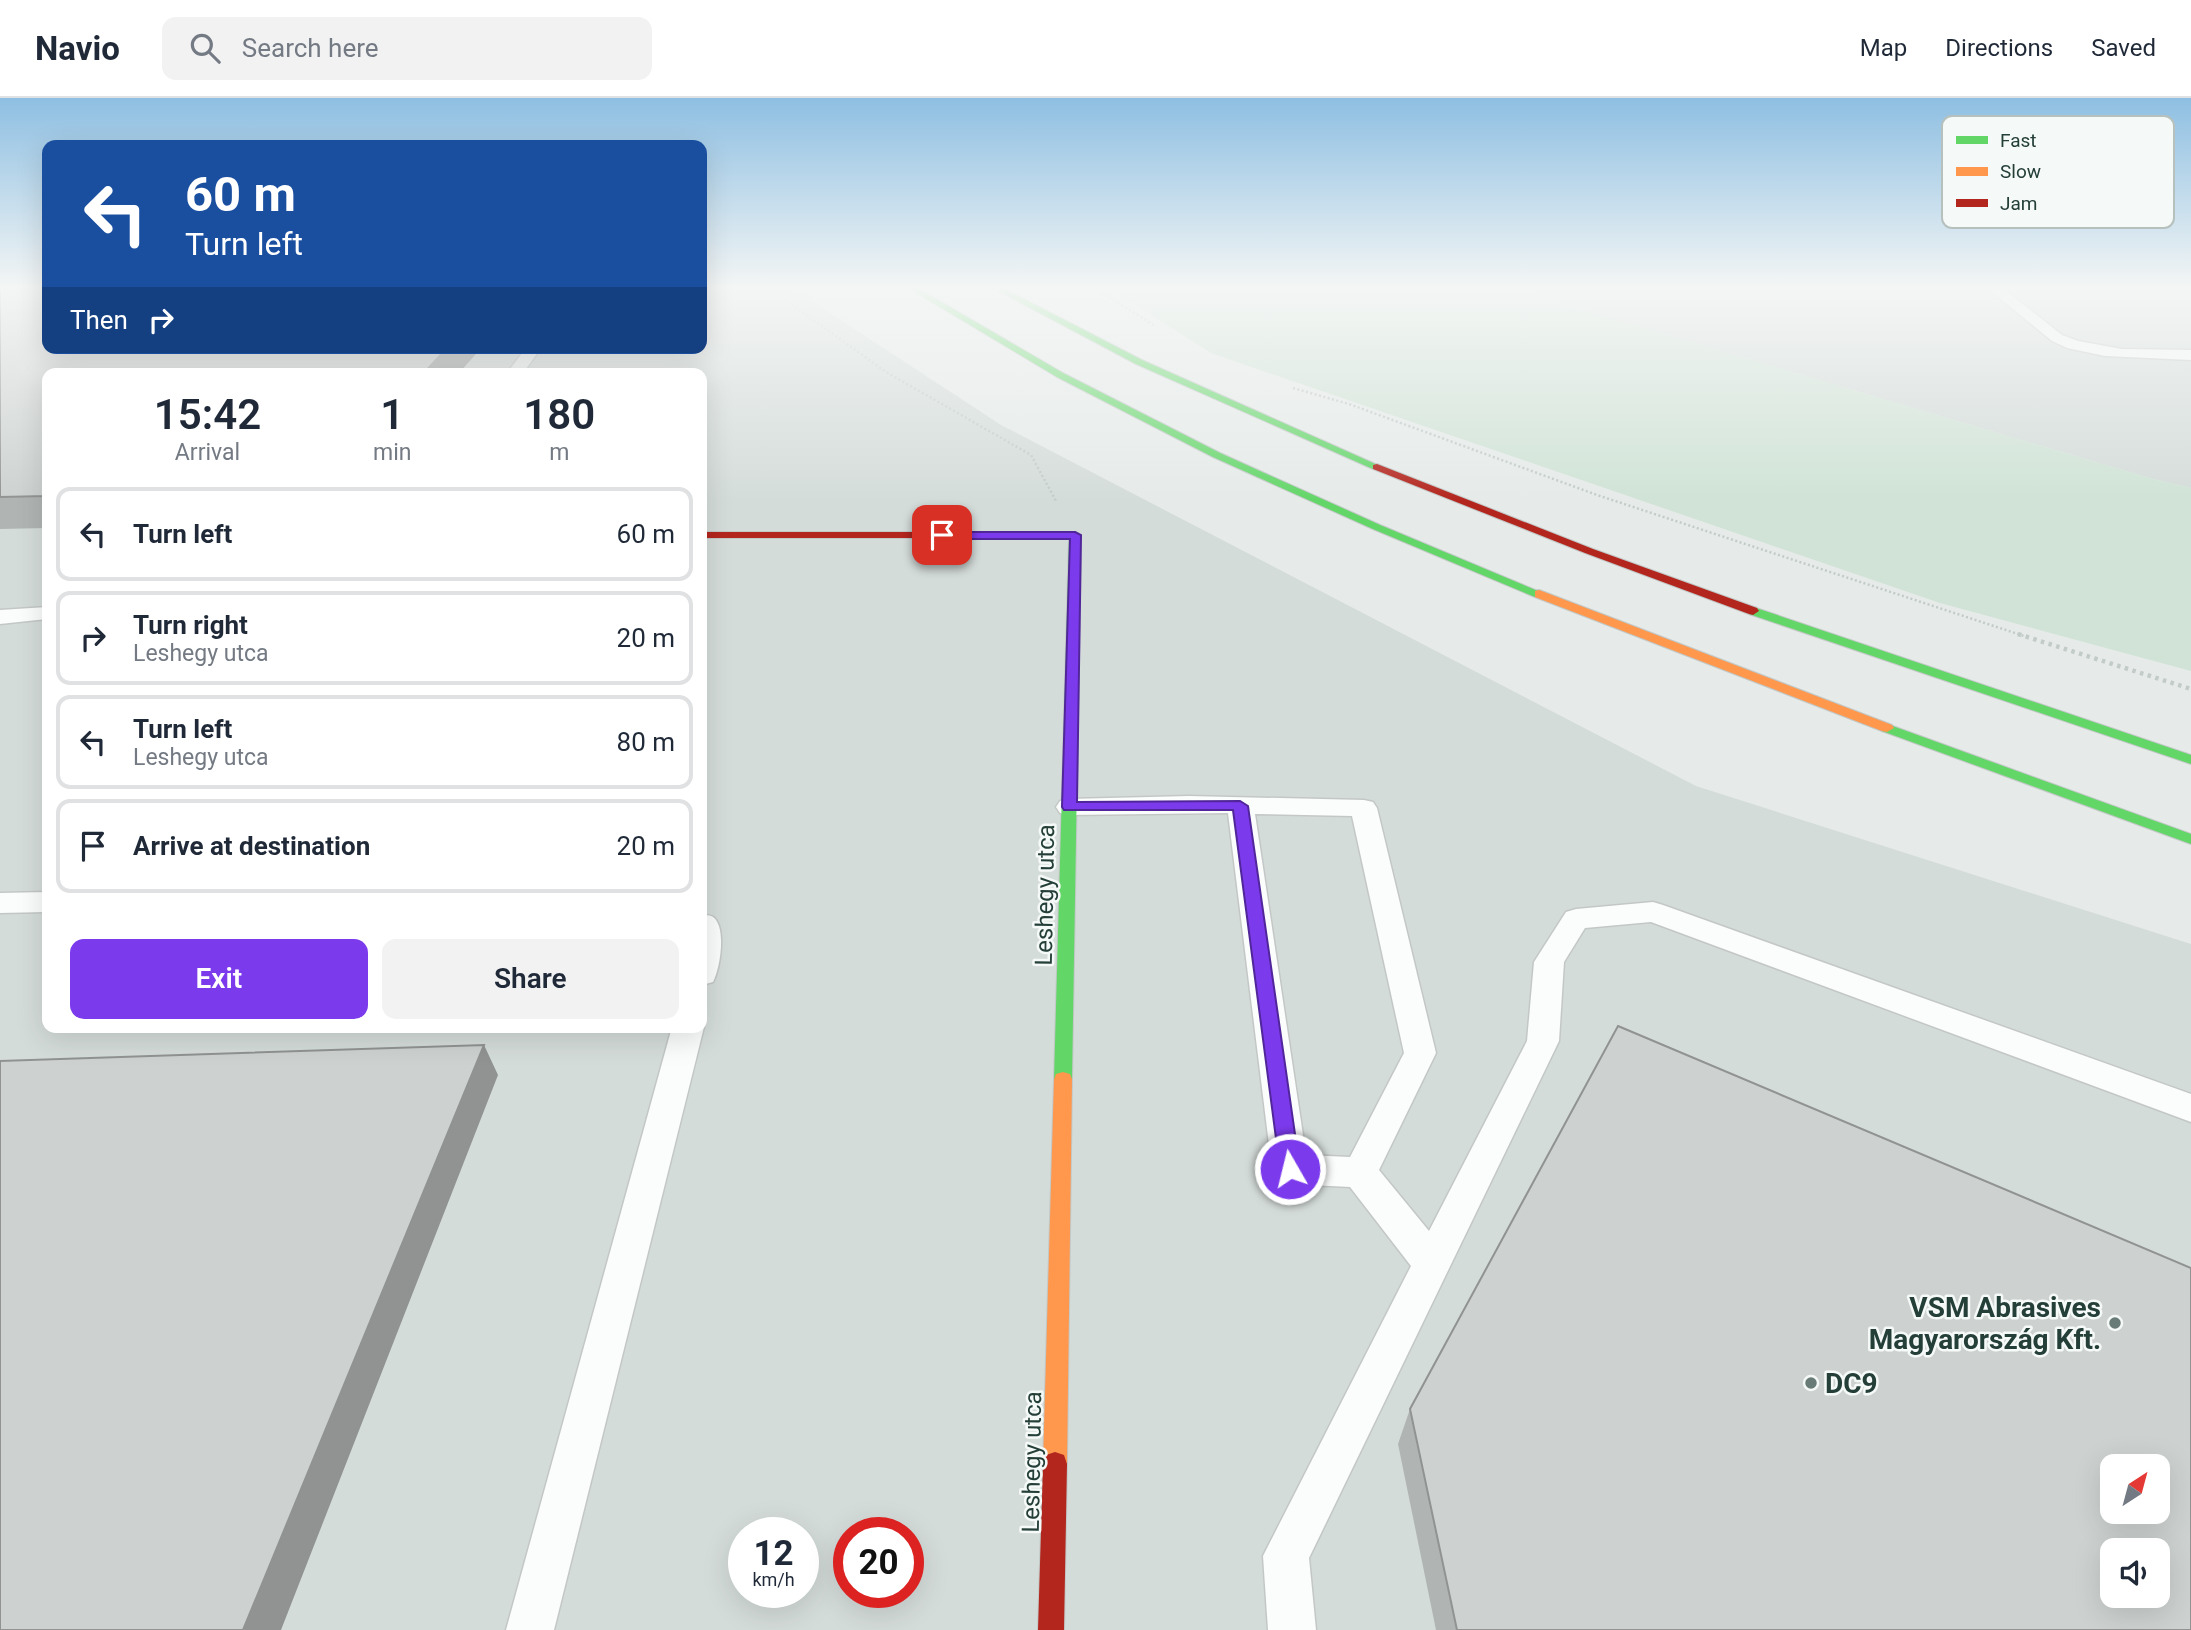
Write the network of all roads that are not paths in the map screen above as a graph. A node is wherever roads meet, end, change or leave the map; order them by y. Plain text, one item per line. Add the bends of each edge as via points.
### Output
1 (1023, 357) edge
2 (1130, 357) edge
3 (707, 536) edge
4 (42, 613) edge
5 (0, 617) edge
6 (2191, 760) edge
7 (1240, 806) junction
8 (1069, 807) junction
9 (2191, 839) edge
10 (42, 902) edge
11 (0, 903) edge
12 (686, 1033) edge
13 (2191, 1108) edge
14 (1360, 1173) junction
15 (1432, 1262) junction
16 (530, 1630) edge
17 (1051, 1630) edge
18 (1292, 1630) edge

1 - 9 main road via 1203,450 1512,583 1912,738
2 - 6 main road via 1343,453 1557,539
3 - 8 main road, Leshegy utca via 1075,535
4 - 5 lane
7 - 8 lane
7 - 14 lane via 1290,1169
7 - 14 lane via 1364,808 1420,1053
8 - 17 main road, Leshegy utca
10 - 11 lane
12 - 16 lane
13 - 15 lane via 1653,912 1576,919 1549,962 1543,1041
14 - 15 lane
15 - 18 lane via 1286,1556

